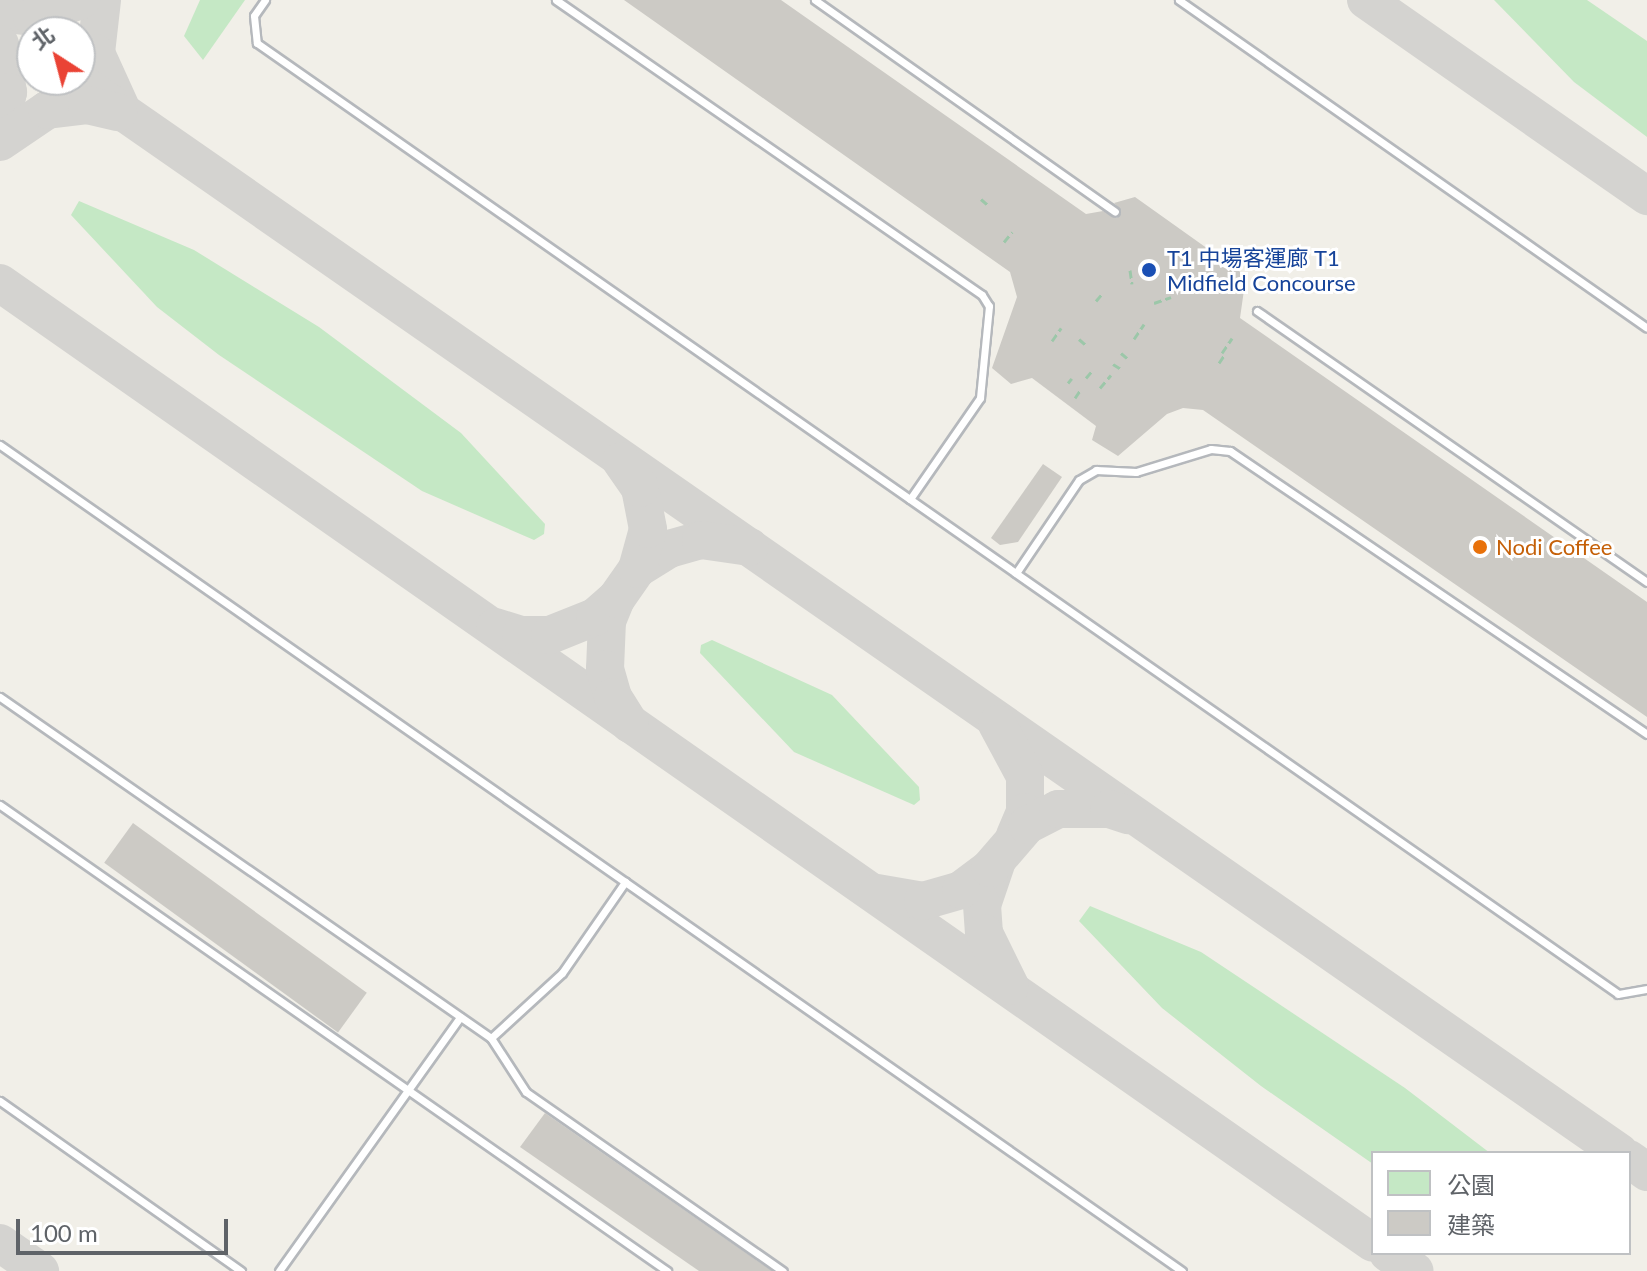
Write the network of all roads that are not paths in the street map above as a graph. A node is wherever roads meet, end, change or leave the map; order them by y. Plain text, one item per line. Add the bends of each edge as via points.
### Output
1 (265, 0) edge
2 (556, 0) edge
3 (815, 0) edge
4 (1179, 0) edge
5 (1115, 212) dead end
6 (1257, 311) dead end
7 (1647, 328) edge
8 (0, 445) edge
9 (910, 499) junction
10 (1016, 573) junction
11 (1647, 582) edge
12 (0, 697) edge
13 (1647, 734) edge
14 (0, 805) edge
15 (625, 882) junction
16 (1647, 989) edge
17 (460, 1017) junction
18 (491, 1038) junction
19 (408, 1090) junction
20 (0, 1101) edge
21 (241, 1271) edge
22 (279, 1271) edge
23 (667, 1271) edge
24 (783, 1271) edge
25 (1182, 1271) edge

1 - 9 lane via 254,16 257,43
2 - 9 lane via 982,295 989,306 980,398
3 - 5 lane
4 - 7 lane
6 - 11 lane
8 - 15 lane
9 - 10 lane
10 - 13 lane via 1079,480 1096,470 1136,472 1211,449 1230,451
10 - 16 lane via 1618,994
12 - 17 lane
14 - 19 lane
15 - 18 lane via 562,973
15 - 25 lane
17 - 18 lane
17 - 19 lane
18 - 24 lane via 526,1092
19 - 22 lane
19 - 23 lane
20 - 21 lane

